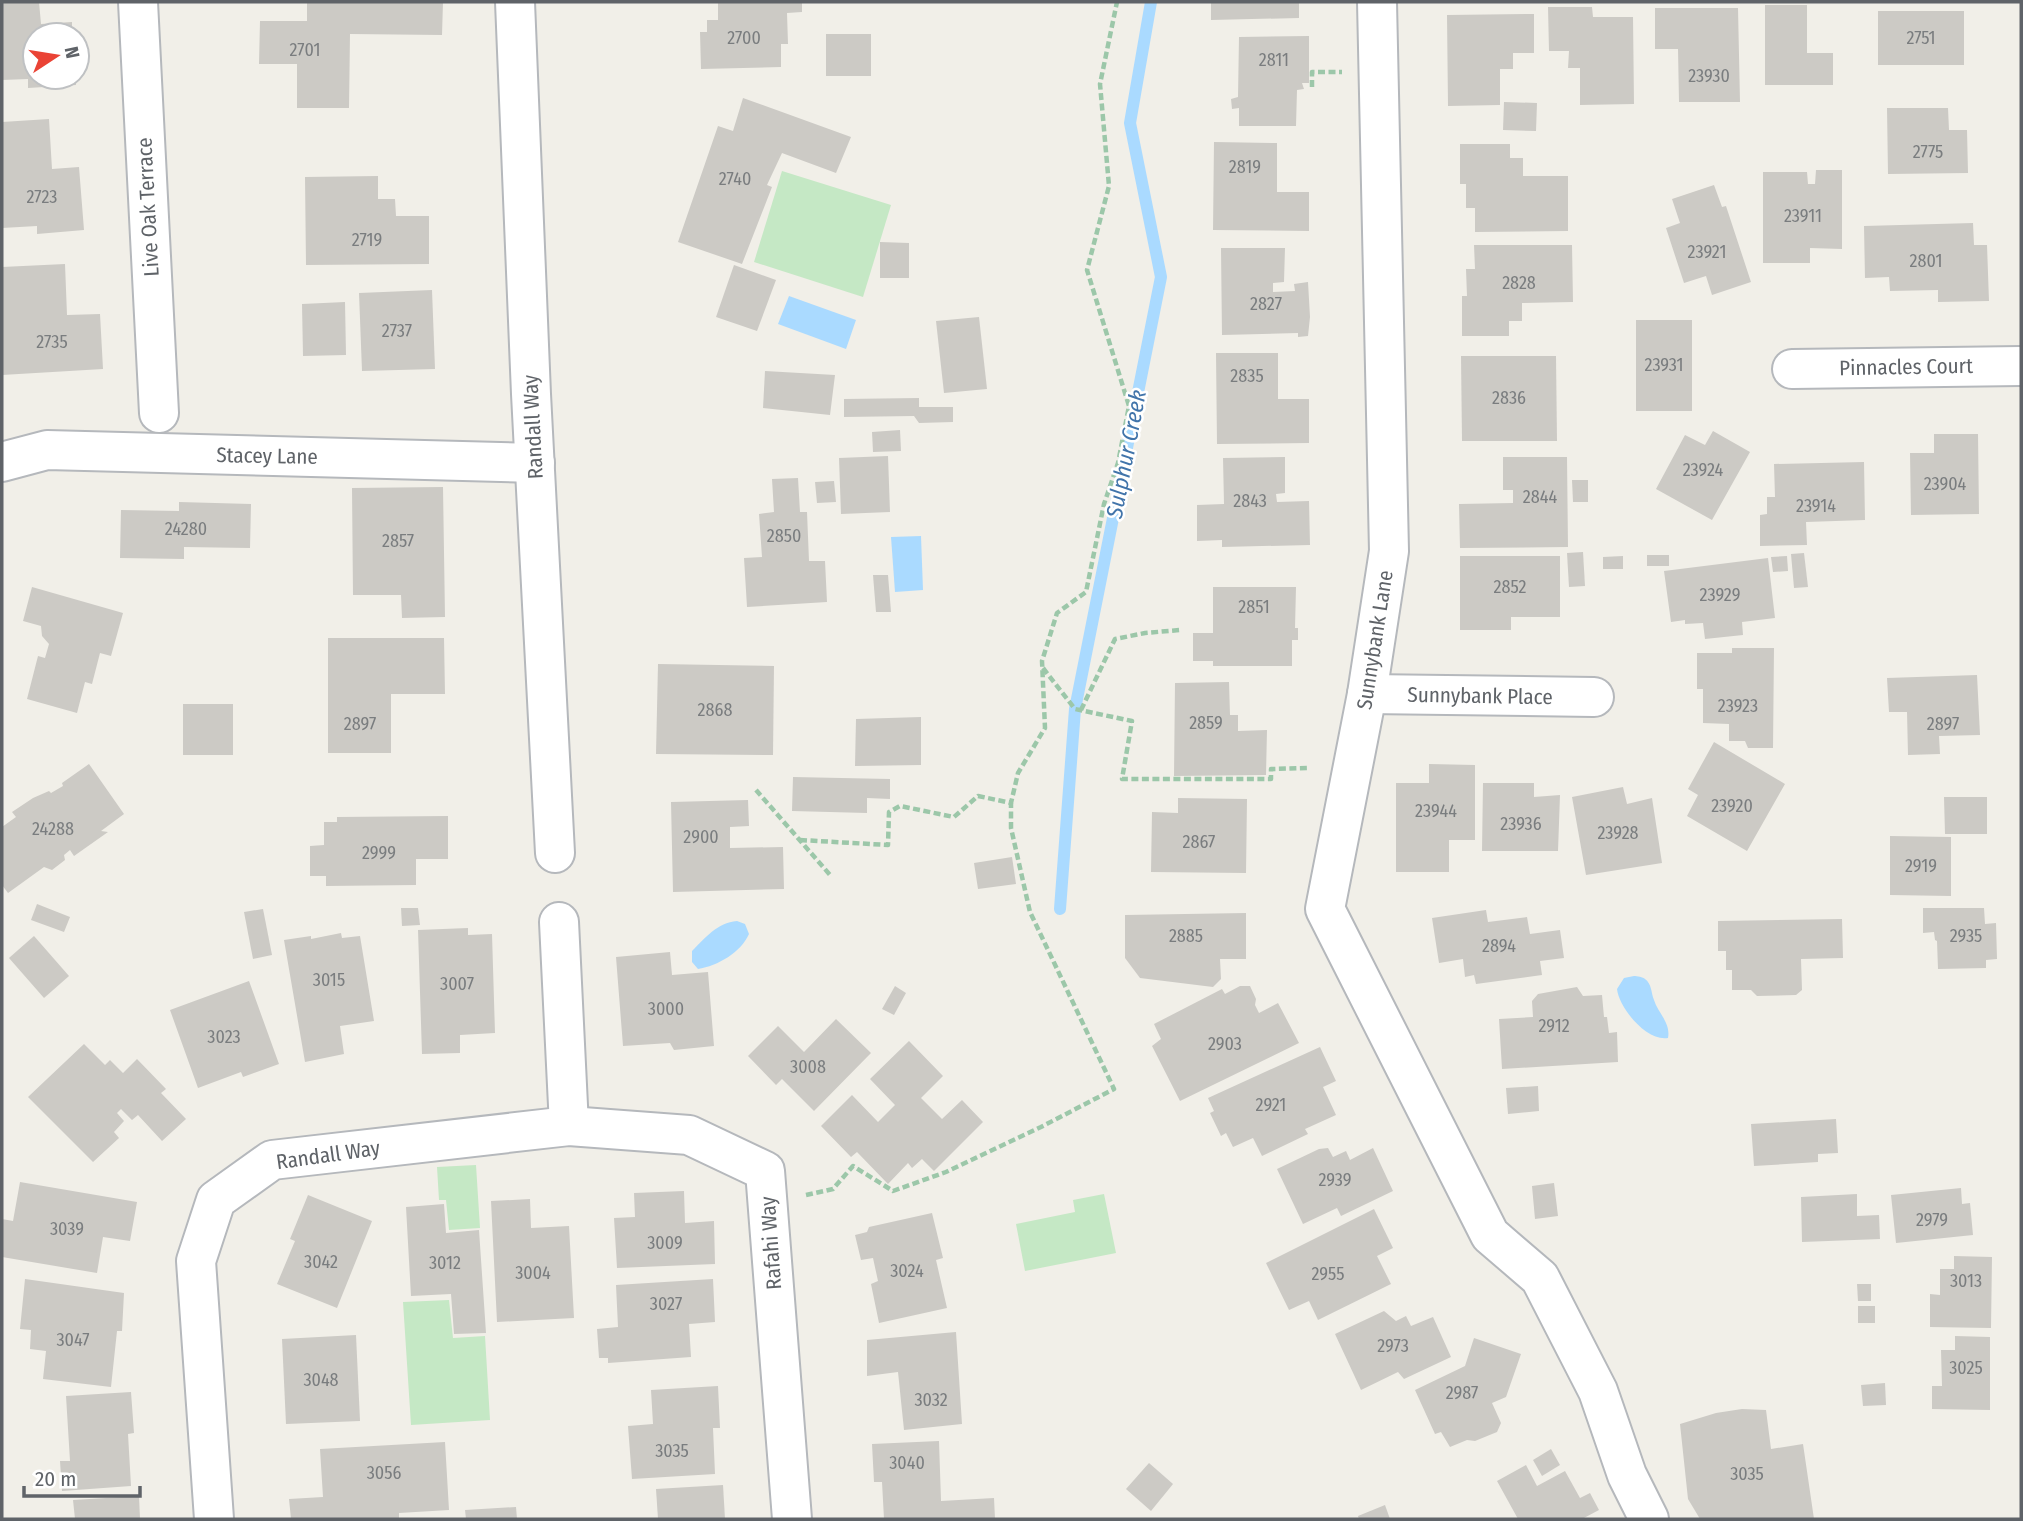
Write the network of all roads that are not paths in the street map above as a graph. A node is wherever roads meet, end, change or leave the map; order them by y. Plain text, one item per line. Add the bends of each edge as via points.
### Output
1 (138, 2) edge
2 (515, 2) edge
3 (1377, 2) edge
4 (2021, 366) edge
5 (1792, 369) dead end
6 (159, 413) dead end
7 (2, 462) edge
8 (535, 463) junction
9 (1367, 694) junction
10 (1594, 697) dead end
11 (555, 853) dead end
12 (559, 922) dead end
13 (569, 1126) junction
14 (214, 1519) edge
15 (792, 1519) edge
16 (1649, 1519) edge

1 - 6 street, Live Oak Terrace
2 - 8 street, Randall Way
3 - 9 street, Sunnybank Lane via 1389,551
4 - 5 street, Pinnacles Court
7 - 8 street, Stacey Lane via 47,450
8 - 11 street, Randall Way
9 - 10 street, Sunnybank Place
9 - 16 street, Sunnybank Lane via 1325,909 1490,1235 1540,1278 1598,1391
12 - 13 street
13 - 14 street, Randall Way via 272,1160 216,1200 196,1261
13 - 15 street, Rafahi Way via 689,1135 765,1171

